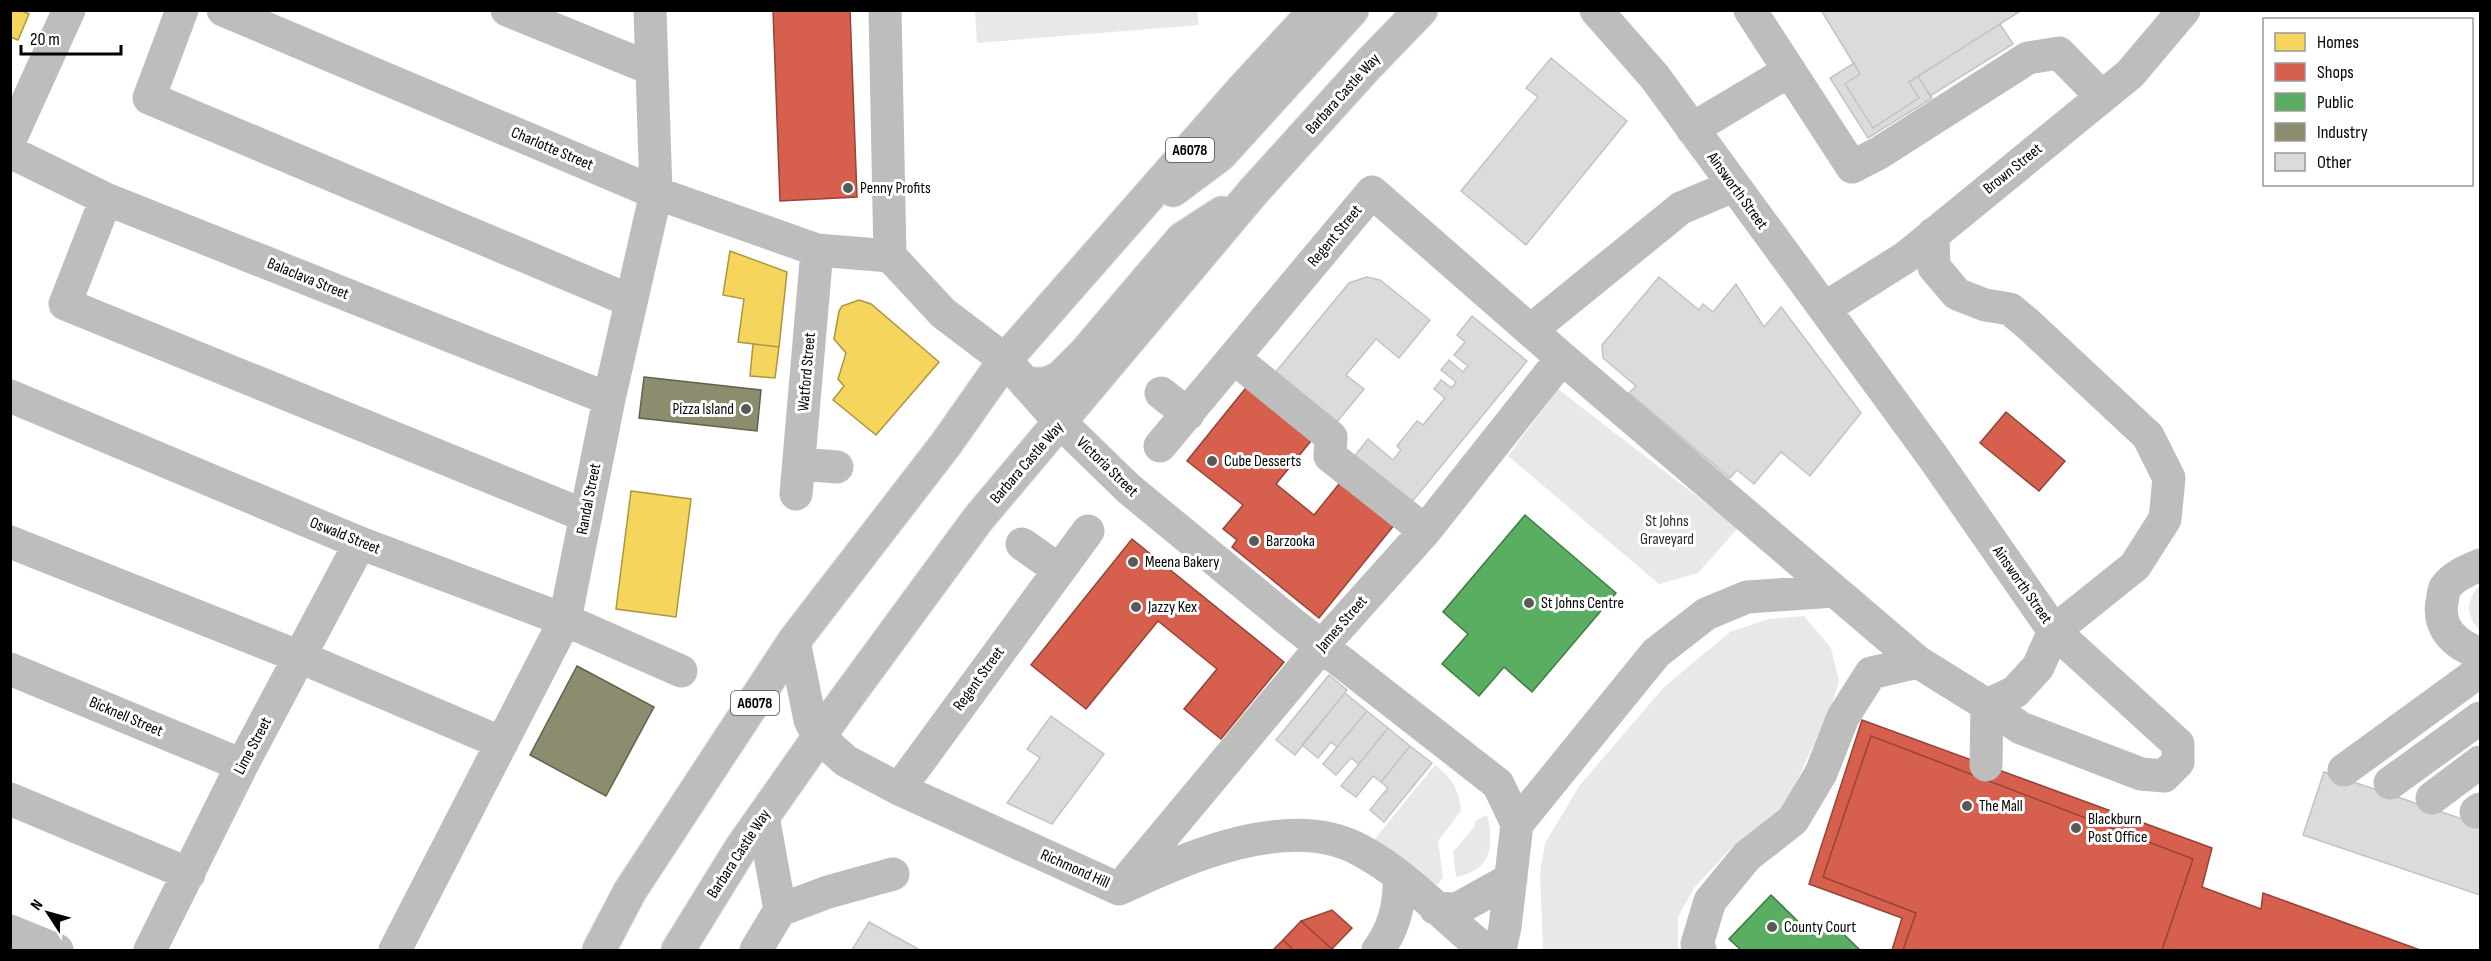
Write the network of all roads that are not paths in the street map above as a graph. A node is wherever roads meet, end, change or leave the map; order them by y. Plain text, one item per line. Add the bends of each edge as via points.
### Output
1 (69, 10) edge
2 (182, 10) edge
3 (223, 10) edge
4 (507, 10) edge
5 (650, 10) edge
6 (885, 10) edge
7 (1316, 10) edge
8 (1352, 10) edge
9 (1421, 10) edge
10 (1596, 10) edge
11 (1750, 10) edge
12 (2184, 10) edge
13 (652, 69) junction
14 (1789, 71) junction
15 (2102, 98) junction
16 (1692, 129) junction
17 (10, 140) edge
18 (10, 152) edge
19 (1733, 186) junction
20 (1253, 192) junction
21 (656, 193) junction
22 (106, 199) junction
23 (1125, 224) junction
24 (1934, 234) junction
25 (817, 250) junction
26 (890, 256) junction
27 (631, 301) junction
28 (1825, 308) junction
29 (1530, 330) junction
30 (1234, 358) junction
31 (1562, 358) junction
32 (1005, 360) junction
33 (1027, 384) junction
34 (1161, 393) dead end
35 (10, 396) edge
36 (609, 399) junction
37 (1188, 414) junction
38 (1061, 423) junction
39 (1160, 446) dead end
40 (837, 467) dead end
41 (586, 516) junction
42 (1089, 531) dead end
43 (1425, 531) junction
44 (10, 542) edge
45 (360, 543) junction
46 (1022, 544) dead end
47 (2481, 565) edge
48 (1059, 570) junction
49 (1834, 591) junction
50 (565, 620) junction
51 (2054, 631) junction
52 (794, 641) junction
53 (1321, 647) junction
54 (2481, 653) edge
55 (300, 657) junction
56 (1918, 662) junction
57 (10, 669) edge
58 (681, 671) dead end
59 (2481, 672) edge
60 (2481, 695) edge
61 (1987, 705) junction
62 (2481, 718) edge
63 (819, 737) junction
64 (2481, 741) edge
65 (502, 743) junction
66 (2481, 762) edge
67 (242, 765) junction
68 (1986, 765) dead end
69 (899, 789) junction
70 (2426, 792) edge
71 (10, 799) edge
72 (763, 816) junction
73 (1517, 824) junction
74 (189, 874) junction
75 (893, 874) dead end
76 (1398, 877) junction
77 (1511, 879) junction
78 (1119, 889) junction
79 (1435, 908) junction
80 (780, 910) junction
81 (10, 931) edge
82 (57, 951) edge
83 (150, 951) edge
84 (395, 951) edge
85 (598, 951) edge
86 (678, 951) edge
87 (756, 951) edge
88 (1378, 951) edge
89 (1485, 951) edge
90 (1500, 951) edge
91 (1700, 951) edge

1 - 17 main road
2 - 27 main road via 149,98
3 - 21 main road, Charlotte Street
4 - 13 main road
5 - 13 main road, Randal Street
6 - 26 main road
7 - 23 main road, A6078
8 - 23 main road via 1220,155
9 - 20 main road, Barbara Castle Way
10 - 16 main road, Ainsworth Street via 1654,75
11 - 14 main road
12 - 15 main road, Brown Street via 2130,74
13 - 21 main road, Randal Street
14 - 15 main road via 1852,167 2028,58 2059,53
14 - 16 main road
15 - 24 main road, Brown Street
16 - 19 main road, Ainsworth Street
18 - 22 main road, Balaclava Street
19 - 28 main road, Ainsworth Street
19 - 29 main road via 1681,208
20 - 33 main road via 1182,239 1060,378 1046,384
20 - 38 main road, Barbara Castle Way
21 - 25 main road, Charlotte Street
21 - 27 main road, Randal Street
22 - 36 main road, Balaclava Street
22 - 41 main road via 65,304
23 - 32 main road, A6078
24 - 28 main road, Brown Street via 1906,257
24 - 51 main road via 1934,267 1957,294 2010,309 2028,324 2148,436 2169,478 2165,519 2134,566
25 - 26 main road, Charlotte Street
25 - 40 main road, Watford Street via 798,479
26 - 32 main road, Victoria Street via 943,313
27 - 36 main road, Randal Street
28 - 51 main road, Ainsworth Street
29 - 30 main road, Regent Street via 1372,192
29 - 31 main road
30 - 37 main road, Regent Street
30 - 43 main road via 1331,437 1330,456
31 - 43 main road, James Street
31 - 49 main road
32 - 33 main road, Victoria Street
32 - 52 main road, A6078 via 946,444
33 - 38 main road, Victoria Street
34 - 37 main road
35 - 45 main road, Oswald Street
36 - 41 main road, Randal Street
37 - 39 main road, Regent Street
38 - 53 main road, Victoria Street via 1129,489
38 - 63 main road, Barbara Castle Way via 978,519
41 - 50 main road, Randal Street
42 - 48 main road, Regent Street
43 - 53 main road, James Street
44 - 55 main road
45 - 50 main road, Oswald Street
45 - 55 main road, Lime Street
46 - 48 main road
47 - 54 main road via 2463,572 2445,589 2440,612 2445,630 2464,648
48 - 69 main road, Regent Street
49 - 56 main road
49 - 73 main road via 1747,597 1707,614 1656,653
50 - 58 main road, Oswald Street
50 - 65 main road, Randal Street
51 - 61 main road, Ainsworth Street via 2038,667 2015,692
51 - 61 main road via 2178,744 2178,762 2163,777 2141,774 2022,728
52 - 63 main road, Richmond Hill via 810,720
52 - 85 main road, A6078 via 630,891
53 - 73 main road, Victoria Street via 1498,784
53 - 78 main road, James Street
55 - 65 main road
55 - 67 main road, Lime Street
56 - 61 main road
56 - 91 main road via 1871,673 1843,717 1821,773 1793,820 1747,856 1710,901 1697,945
57 - 67 main road, Bicknell Street
59 - 70 main road
60 - 70 main road
61 - 68 main road
62 - 70 main road
63 - 69 main road, Richmond Hill via 846,761
63 - 72 main road, Barbara Castle Way
64 - 70 main road
65 - 84 main road, Randal Street
66 - 70 main road
67 - 74 main road, Lime Street
69 - 78 main road, Richmond Hill
71 - 74 main road
72 - 80 main road
72 - 86 main road, Barbara Castle Way
73 - 77 main road
74 - 83 main road, Lime Street
75 - 80 main road
76 - 78 main road, Richmond Hill via 1359,849 1337,840 1297,835 1263,838 1212,851 1169,865
76 - 79 main road, Richmond Hill
76 - 88 main road via 1396,914 1389,937
77 - 79 main road via 1457,909
77 - 90 main road
79 - 89 main road, Richmond Hill
80 - 87 main road
81 - 82 main road

